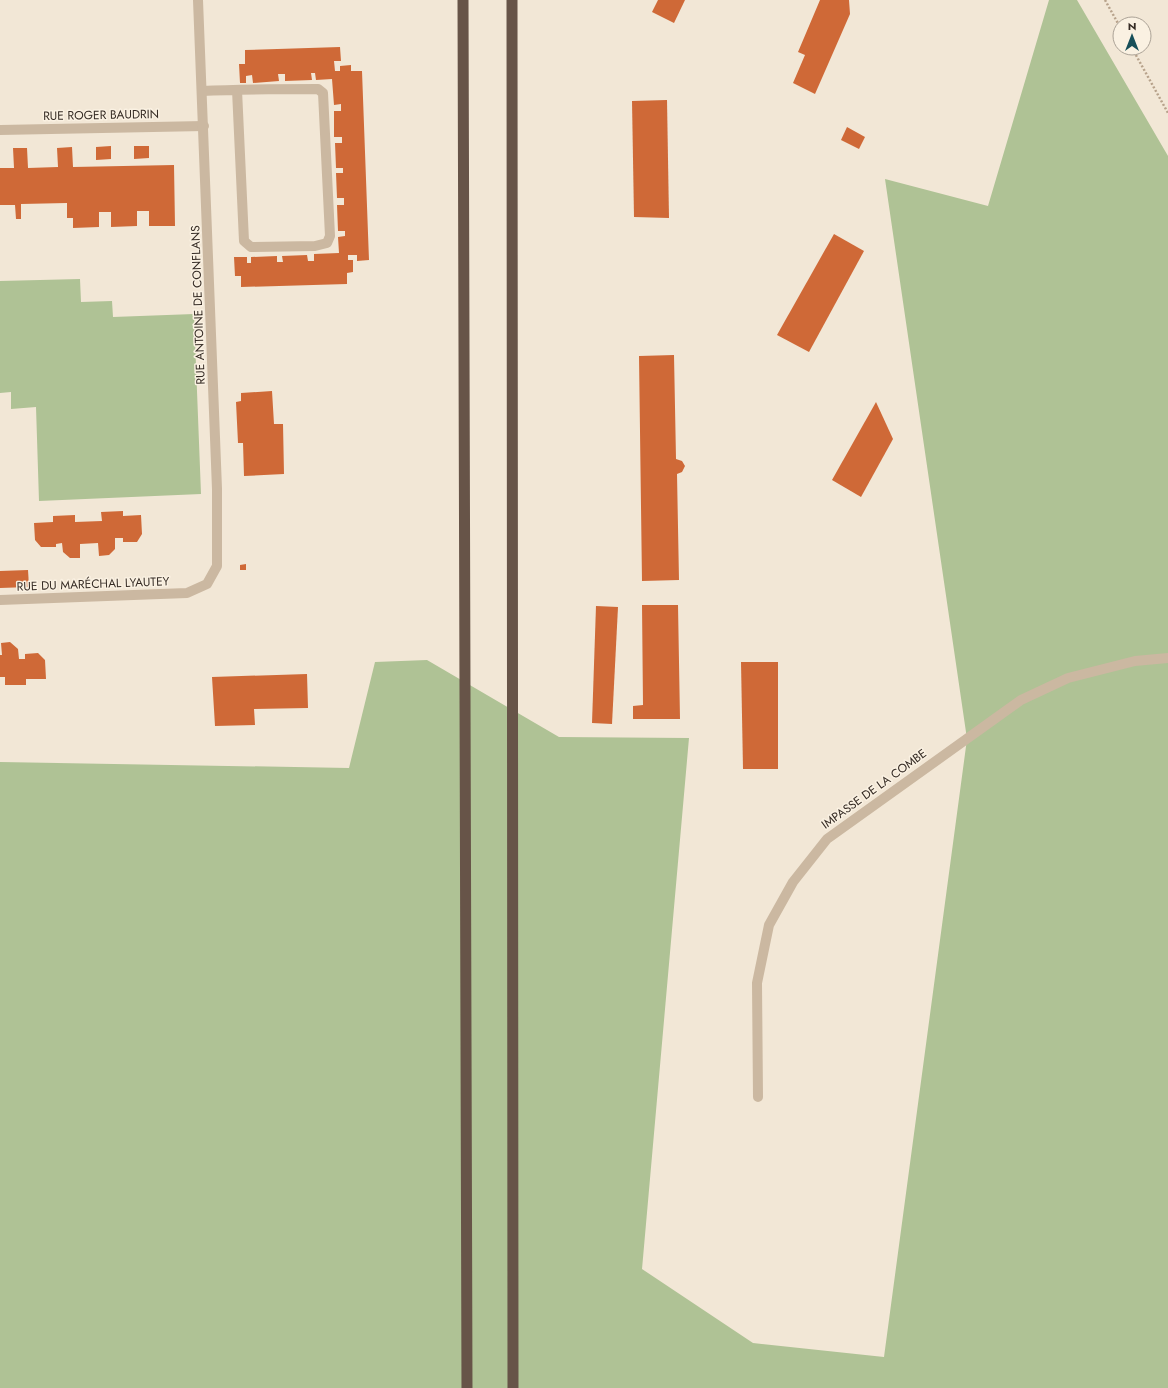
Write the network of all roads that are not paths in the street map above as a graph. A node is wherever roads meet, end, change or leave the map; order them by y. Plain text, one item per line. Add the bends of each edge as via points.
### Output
1 (198, 0) edge
2 (463, 0) edge
3 (512, 0) edge
4 (237, 90) junction
5 (202, 91) junction
6 (204, 126) junction
7 (0, 130) edge
8 (187, 593) joint
9 (0, 600) edge
10 (1168, 658) edge
11 (758, 1097) dead end
12 (467, 1388) edge
13 (513, 1388) edge

1 - 5 street, RUE ANTOINE DE CONFLANS
2 - 12 highway
3 - 13 highway
4 - 4 street via 318,89 323,93 330,236 327,244 251,247 244,241
4 - 5 street
5 - 6 street, RUE ANTOINE DE CONFLANS
6 - 7 street, RUE ROGER BAUDRIN
6 - 8 street, RUE ANTOINE DE CONFLANS via 217,482 217,566 207,584
8 - 9 street, RUE DU MARÉCHAL LYAUTEY
10 - 11 street, IMPASSE DE LA COMBE via 1135,661 1068,678 1021,700 827,839 793,882 770,925 757,983

